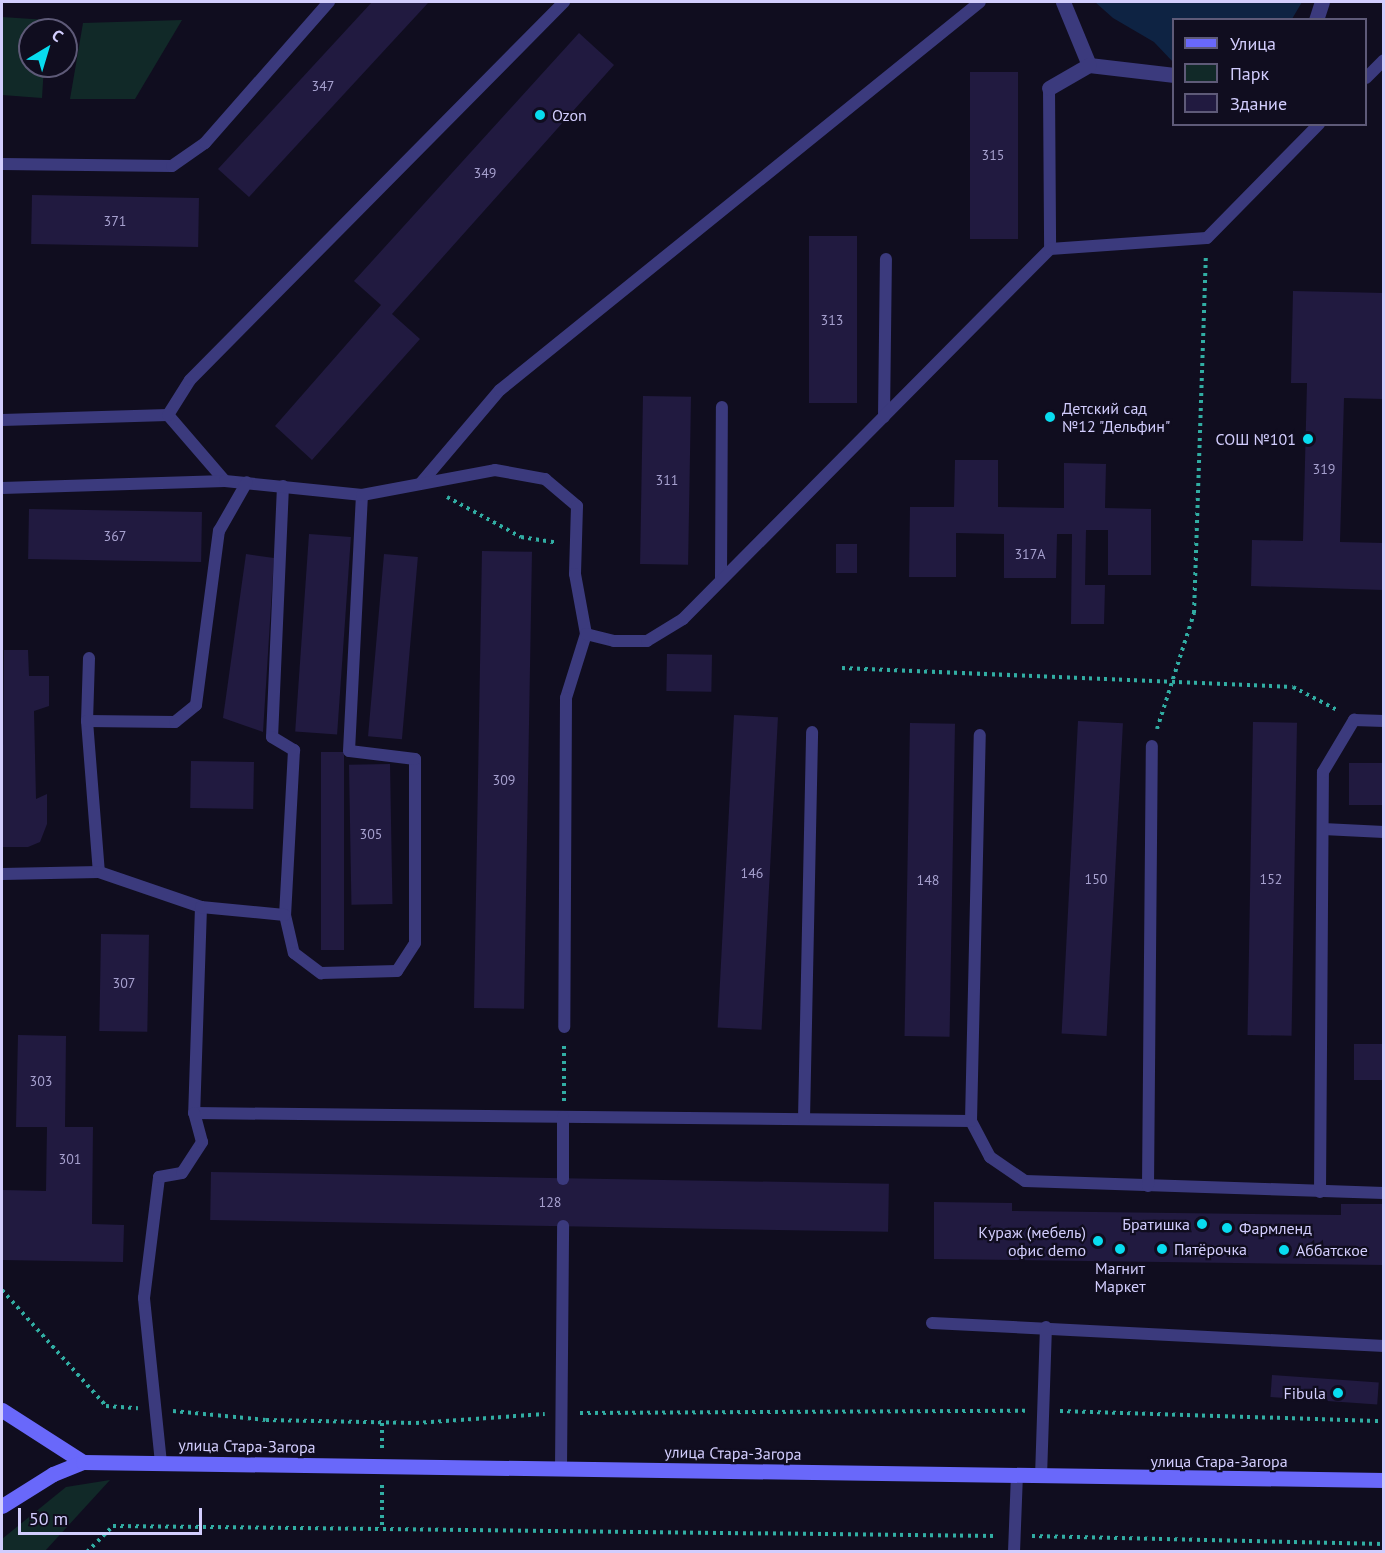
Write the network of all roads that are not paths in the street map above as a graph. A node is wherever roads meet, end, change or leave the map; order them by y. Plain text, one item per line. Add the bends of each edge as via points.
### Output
1 (329, 2) edge
2 (564, 2) edge
3 (980, 2) edge
4 (1063, 2) edge
5 (1322, 2) edge
6 (1317, 18) edge
7 (1383, 60) edge
8 (1089, 65) junction
9 (1172, 75) edge
10 (1367, 76) edge
11 (1049, 88) joint
12 (1317, 126) edge
13 (2, 164) edge
14 (1050, 249) junction
15 (886, 259) dead end
16 (722, 407) dead end
17 (168, 415) junction
18 (884, 417) junction
19 (2, 420) edge
20 (225, 481) junction
21 (247, 482) junction
22 (421, 483) junction
23 (283, 486) junction
24 (2, 488) edge
25 (362, 495) junction
26 (721, 578) junction
27 (586, 634) junction
28 (89, 658) dead end
29 (87, 720) junction
30 (1383, 721) edge
31 (812, 732) dead end
32 (980, 735) dead end
33 (1152, 746) road end
34 (1323, 829) junction
35 (1383, 832) edge
36 (99, 872) junction
37 (2, 874) edge
38 (201, 907) junction
39 (285, 915) junction
40 (564, 1026) road end
41 (195, 1113) junction
42 (563, 1117) junction
43 (804, 1119) junction
44 (971, 1121) junction
45 (563, 1179) dead end
46 (1148, 1186) junction
47 (1320, 1192) junction
48 (1383, 1193) edge
49 (563, 1226) dead end
50 (932, 1323) dead end
51 (1046, 1326) junction
52 (1383, 1346) edge
53 (2, 1410) edge
54 (83, 1461) junction
55 (161, 1463) junction
56 (561, 1468) junction
57 (1017, 1475) junction
58 (1041, 1477) junction
59 (1383, 1480) edge
60 (2, 1506) edge
61 (1014, 1551) edge

1 - 13 lane via 205,143 172,166
2 - 17 lane via 190,380
3 - 22 lane via 500,390
4 - 8 street
5 - 6 street
7 - 10 lane
8 - 9 street
8 - 11 street
11 - 14 lane
12 - 14 lane via 1207,238
14 - 18 lane
15 - 18 lane
16 - 26 lane
17 - 19 lane
17 - 20 lane
18 - 26 lane
20 - 21 lane
20 - 24 lane
21 - 23 lane
21 - 29 lane via 219,531 196,705 175,722
22 - 25 lane
22 - 27 lane via 495,470 545,479 577,506 575,574
23 - 25 lane
23 - 39 lane via 272,737 294,750
25 - 39 lane via 349,751 415,759 415,943 397,971 321,973 294,953
26 - 27 lane via 683,619 647,641 614,641
27 - 40 lane via 566,698
28 - 29 lane
29 - 36 lane
30 - 34 lane via 1354,720 1323,772
31 - 43 lane
32 - 44 lane
33 - 46 lane
34 - 35 lane
34 - 47 lane
36 - 37 lane
36 - 38 lane
38 - 39 lane
38 - 41 lane
41 - 42 lane
41 - 55 lane via 202,1142 182,1173 159,1176 144,1298
42 - 43 lane
42 - 45 lane
43 - 44 lane
44 - 46 lane via 990,1157 1025,1181
46 - 47 lane
47 - 48 lane
49 - 56 lane
50 - 51 lane
51 - 52 lane
51 - 58 lane
53 - 54 main road
54 - 55 main road, улица Стара-Загора
54 - 60 main road via 53,1474
55 - 56 main road, улица Стара-Загора
56 - 57 main road, улица Стара-Загора
57 - 58 main road, улица Стара-Загора
57 - 61 lane
58 - 59 main road, улица Стара-Загора

